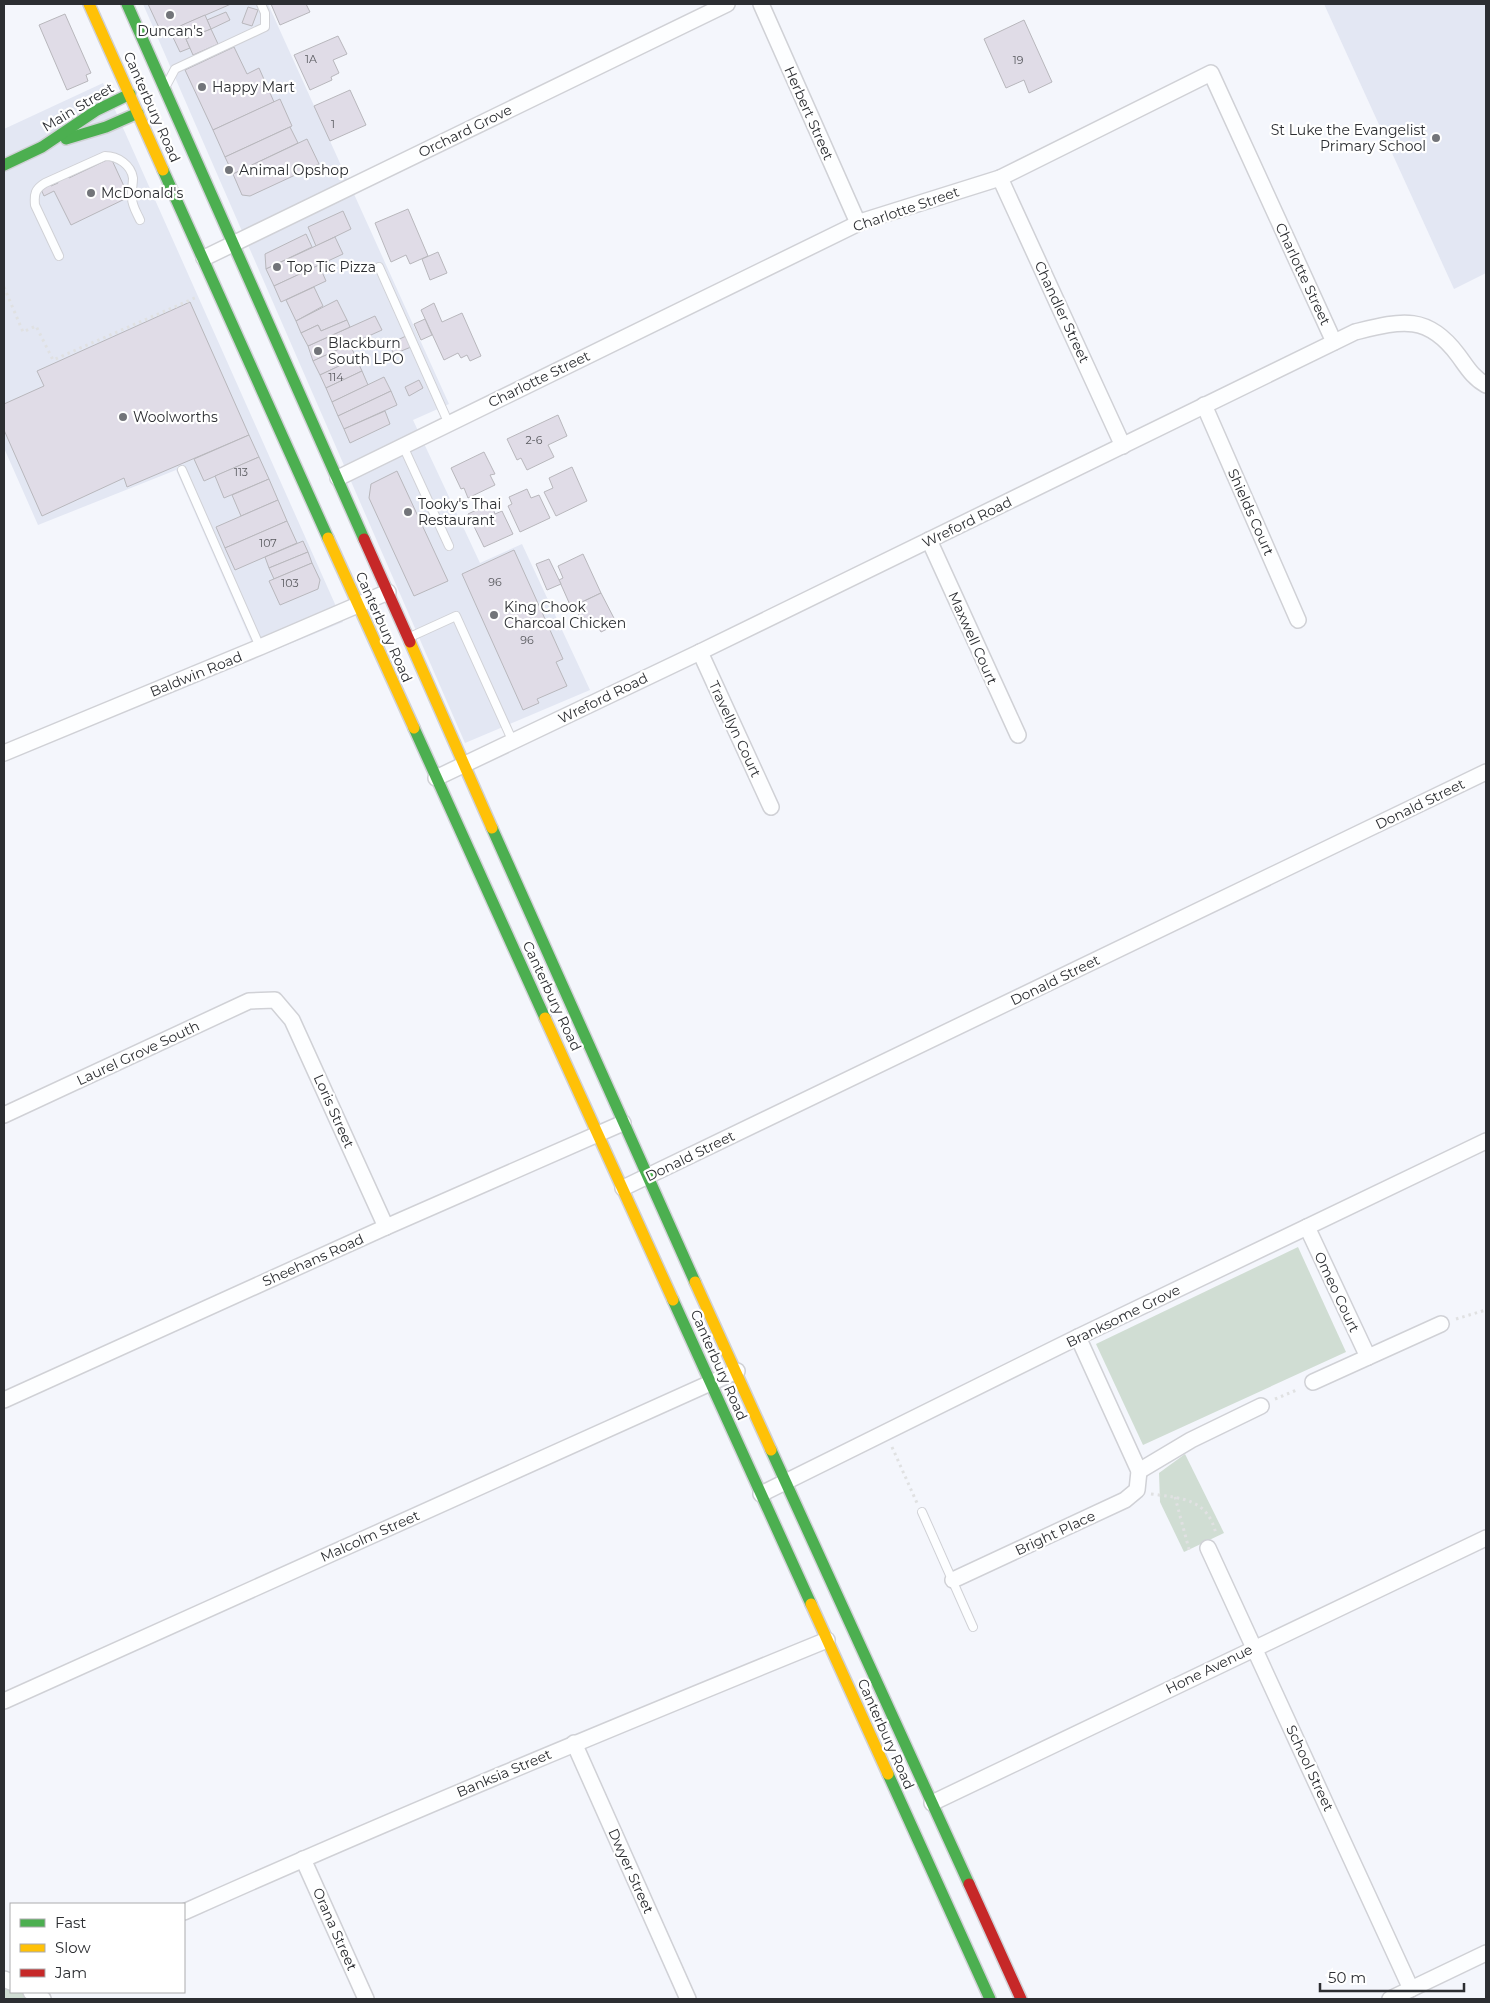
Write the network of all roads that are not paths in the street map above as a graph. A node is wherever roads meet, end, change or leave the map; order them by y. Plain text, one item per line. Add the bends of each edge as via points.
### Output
1 (89, 4) edge
2 (127, 4) edge
3 (261, 4) edge
4 (726, 4) edge
5 (761, 4) edge
6 (159, 91) junction
7 (134, 93) junction
8 (142, 110) junction
9 (42, 147) junction
10 (4, 165) edge
11 (1000, 178) junction
12 (140, 220) dead end
13 (858, 223) junction
14 (234, 244) junction
15 (58, 256) dead end
16 (204, 258) junction
17 (379, 267) dead end
18 (1334, 342) junction
19 (1486, 385) edge
20 (1204, 405) junction
21 (449, 424) junction
22 (403, 446) junction
23 (1123, 446) junction
24 (182, 470) dead end
25 (338, 478) junction
26 (929, 540) junction
27 (449, 546) dead end
28 (388, 592) junction
29 (358, 606) junction
30 (1298, 620) dead end
31 (408, 638) junction
32 (260, 647) junction
33 (700, 652) junction
34 (1018, 735) dead end
35 (513, 742) junction
36 (4, 753) edge
37 (465, 766) junction
38 (1486, 772) edge
39 (436, 778) junction
40 (771, 806) dead end
41 (275, 1000) joint
42 (4, 1115) edge
43 (623, 1123) junction
44 (598, 1134) junction
45 (1486, 1141) edge
46 (648, 1176) junction
47 (623, 1188) junction
48 (386, 1227) junction
49 (1307, 1227) junction
50 (1441, 1324) road end
51 (1078, 1337) junction
52 (1368, 1357) junction
53 (737, 1371) junction
54 (711, 1382) junction
55 (1313, 1382) road end
56 (4, 1400) edge
57 (1261, 1406) road end
58 (1139, 1471) junction
59 (786, 1481) junction
60 (761, 1494) junction
61 (922, 1512) road end
62 (1486, 1538) edge
63 (1208, 1548) road end
64 (953, 1580) junction
65 (973, 1627) dead end
66 (827, 1640) junction
67 (1254, 1648) junction
68 (4, 1701) edge
69 (574, 1743) junction
70 (932, 1803) junction
71 (303, 1858) junction
72 (185, 1912) edge
73 (1486, 1953) edge
74 (1411, 1989) junction
75 (366, 1999) edge
76 (688, 1999) edge
77 (990, 1999) edge
78 (1021, 1999) edge
79 (1390, 1999) edge

1 - 7 main road, Canterbury Road
2 - 6 main road, Canterbury Road
3 - 6 lane via 265,27 175,69
4 - 14 street, Orchard Grove
5 - 13 street, Herbert Street
6 - 14 main road, Canterbury Road
7 - 8 main road, Canterbury Road
7 - 9 main road, Main Street via 97,110
8 - 9 main road, Main Street via 106,127
8 - 16 main road, Canterbury Road
9 - 10 main road, Main Street
11 - 13 street, Charlotte Street
11 - 18 street, Charlotte Street via 1211,73
11 - 23 street, Chandler Street
12 - 15 lane via 132,198 133,177 121,160 112,156 105,156 45,182 37,188 35,205
13 - 21 street, Charlotte Street
14 - 16 street, Orchard Grove
14 - 25 main road, Canterbury Road
16 - 29 main road, Canterbury Road
17 - 21 lane
18 - 19 street, Wreford Road via 1355,332 1386,324 1428,326 1447,340 1474,379
18 - 20 street, Wreford Road
20 - 23 street, Wreford Road
20 - 30 street, Shields Court
21 - 22 street, Charlotte Street
22 - 25 street, Charlotte Street
22 - 27 lane
23 - 26 street, Wreford Road
24 - 32 lane
25 - 28 main road, Canterbury Road
26 - 33 street, Wreford Road
26 - 34 street, Maxwell Court
28 - 29 street, Baldwin Road
28 - 31 main road, Canterbury Road
29 - 32 street, Baldwin Road
29 - 39 main road, Canterbury Road
31 - 35 lane via 456,616
31 - 37 main road, Canterbury Road
32 - 36 street, Baldwin Road
33 - 35 street, Wreford Road
33 - 40 street, Travellyn Court
35 - 37 street, Wreford Road
37 - 39 street, Wreford Road
37 - 43 main road, Canterbury Road
38 - 46 street, Donald Street
39 - 44 main road, Canterbury Road
41 - 42 street, Laurel Grove South via 250,1001
41 - 48 street, Loris Street via 292,1020
43 - 44 street, Sheehans Road
43 - 46 main road, Canterbury Road
44 - 47 main road, Canterbury Road
44 - 48 street, Sheehans Road
45 - 49 street, Branksome Grove
46 - 47 street, Donald Street
46 - 53 main road, Canterbury Road
47 - 54 main road, Canterbury Road
48 - 56 street, Sheehans Road
49 - 51 street, Branksome Grove
49 - 52 street, Omeo Court
50 - 52 street
51 - 58 street
51 - 59 street, Branksome Grove
52 - 55 street
53 - 54 street, Malcolm Street
53 - 59 main road, Canterbury Road
54 - 60 main road, Canterbury Road
54 - 68 street, Malcolm Street
57 - 58 street via 1191,1440
58 - 64 street, Bright Place via 1136,1490 1125,1500
59 - 60 street, Branksome Grove
59 - 70 main road, Canterbury Road
60 - 66 main road, Canterbury Road
61 - 64 lane
62 - 67 street, Hone Avenue
63 - 67 street, School Street
64 - 65 lane
66 - 69 street, Banksia Street
66 - 77 main road, Canterbury Road
67 - 70 street, Hone Avenue
67 - 74 street, School Street
69 - 71 street, Banksia Street
69 - 76 street, Dwyer Street
70 - 78 main road, Canterbury Road
71 - 72 street, Banksia Street
71 - 75 street, Orana Street
73 - 74 street
74 - 79 street

